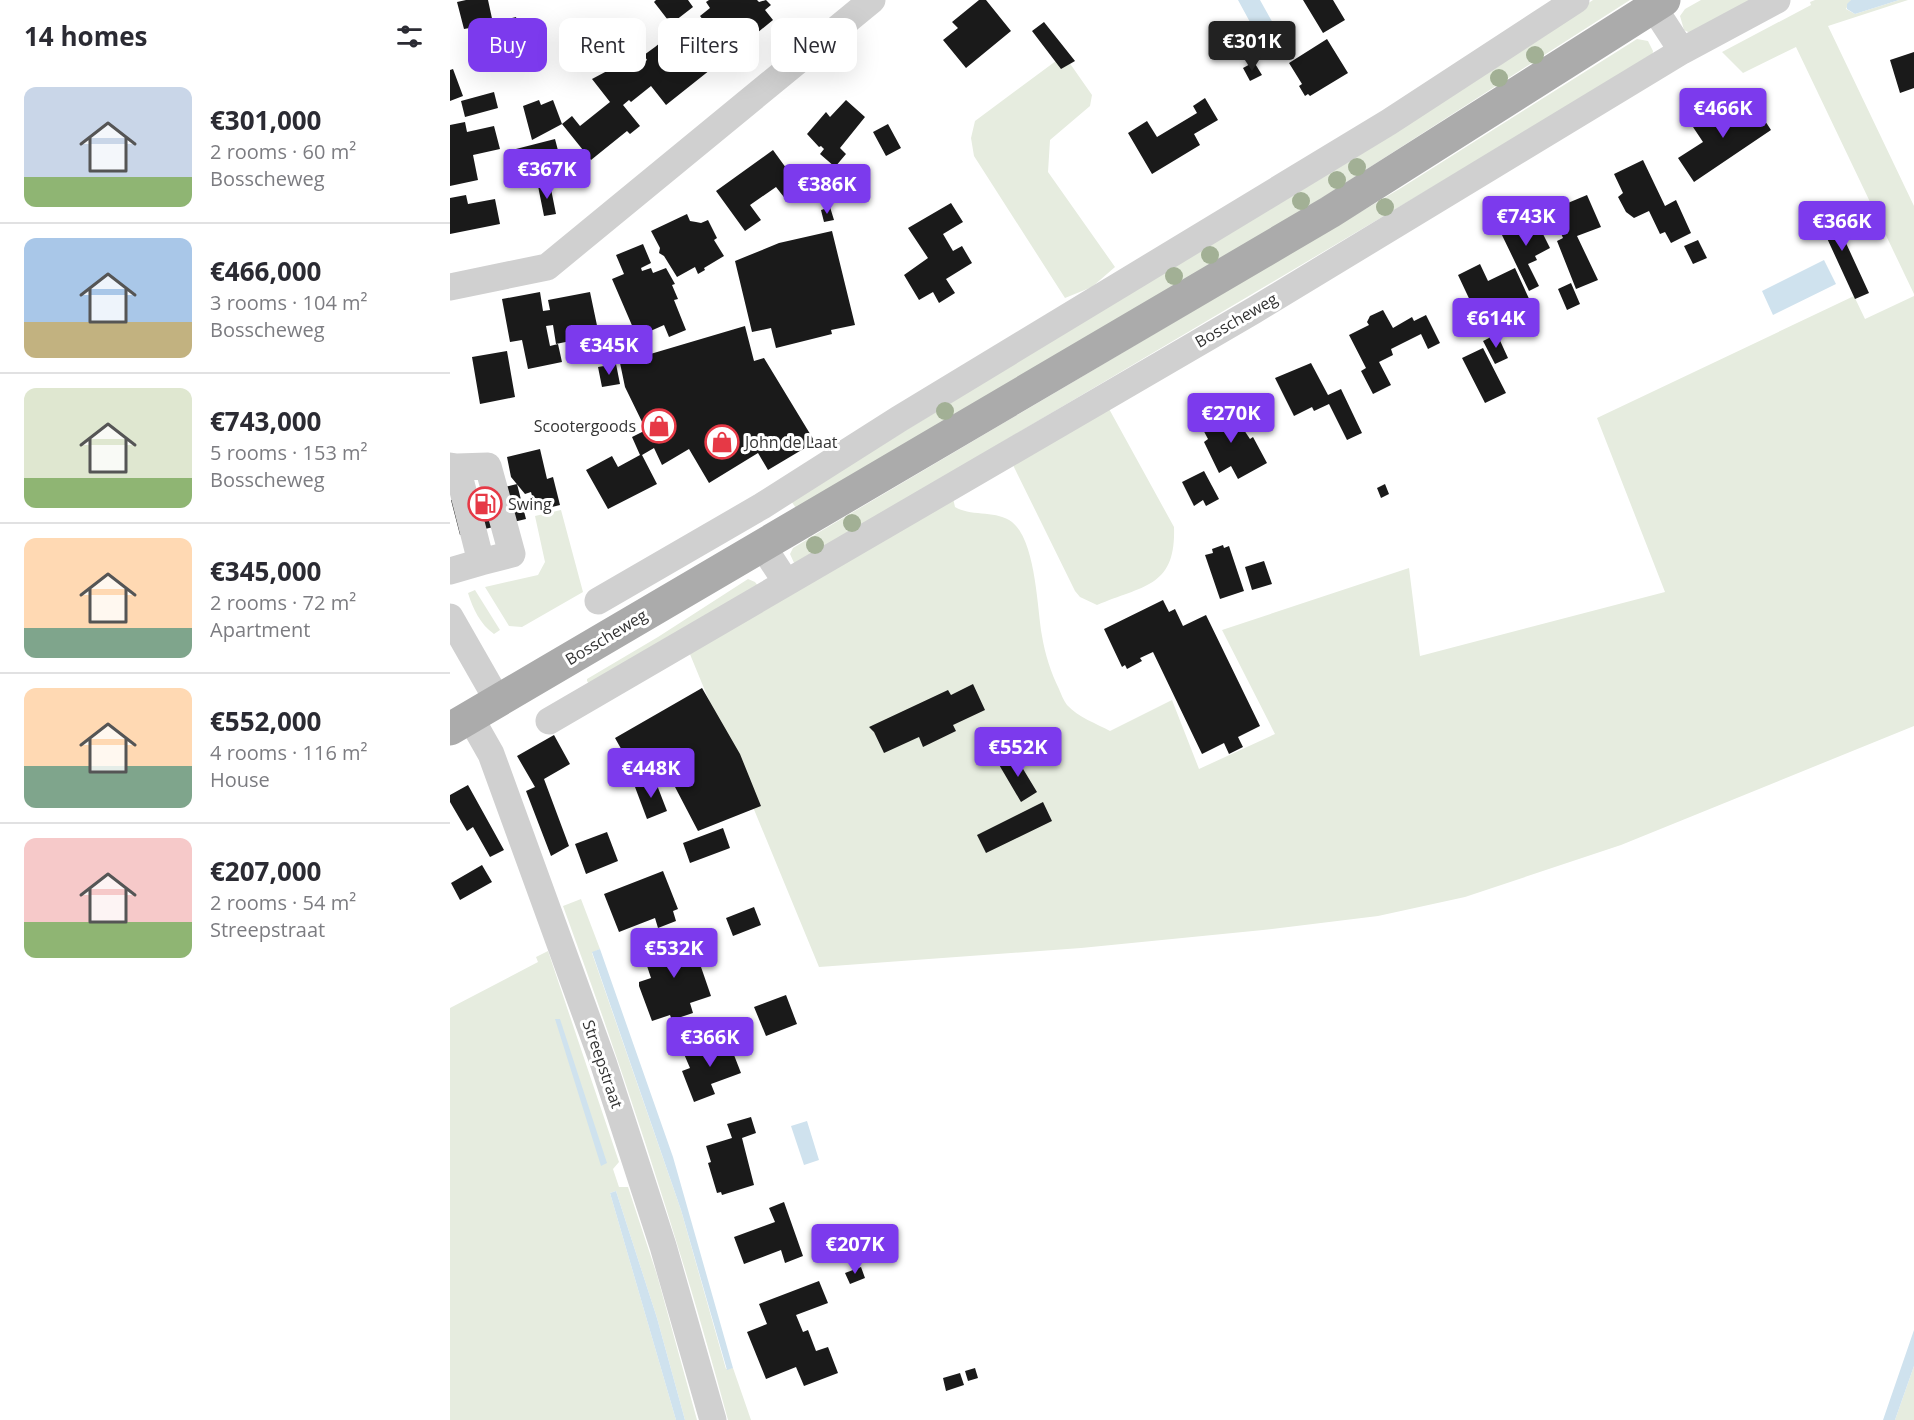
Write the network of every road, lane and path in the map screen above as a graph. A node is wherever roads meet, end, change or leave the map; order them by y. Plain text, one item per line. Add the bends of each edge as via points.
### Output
1 (872, 0) edge
2 (1576, 0) edge
3 (1777, 0) edge
4 (1663, 2) edge
5 (1682, 51) junction
6 (450, 287) edge
7 (454, 467) edge
8 (762, 506) junction
9 (772, 539) junction
10 (450, 571) edge
11 (786, 582) junction
12 (598, 601) dead end
13 (450, 617) edge
14 (498, 701) junction
15 (549, 721) dead end
16 (460, 723) edge
17 (713, 1420) edge

1 - 6 street via 547,267
2 - 8 street via 1389,122
3 - 5 street, Bosscheweg
4 - 5 street, Bosscheweg
4 - 9 main road, Bosscheweg via 1330,212
5 - 11 street, Bosscheweg via 1252,311
7 - 10 street via 488,466 512,554
8 - 9 street
8 - 12 street
9 - 11 street
9 - 14 main road, Bosscheweg
11 - 15 street, Bosscheweg
13 - 14 street
14 - 16 main road, Bosscheweg
16 - 17 street, Streepstraat via 491,754 603,1062 663,1246

